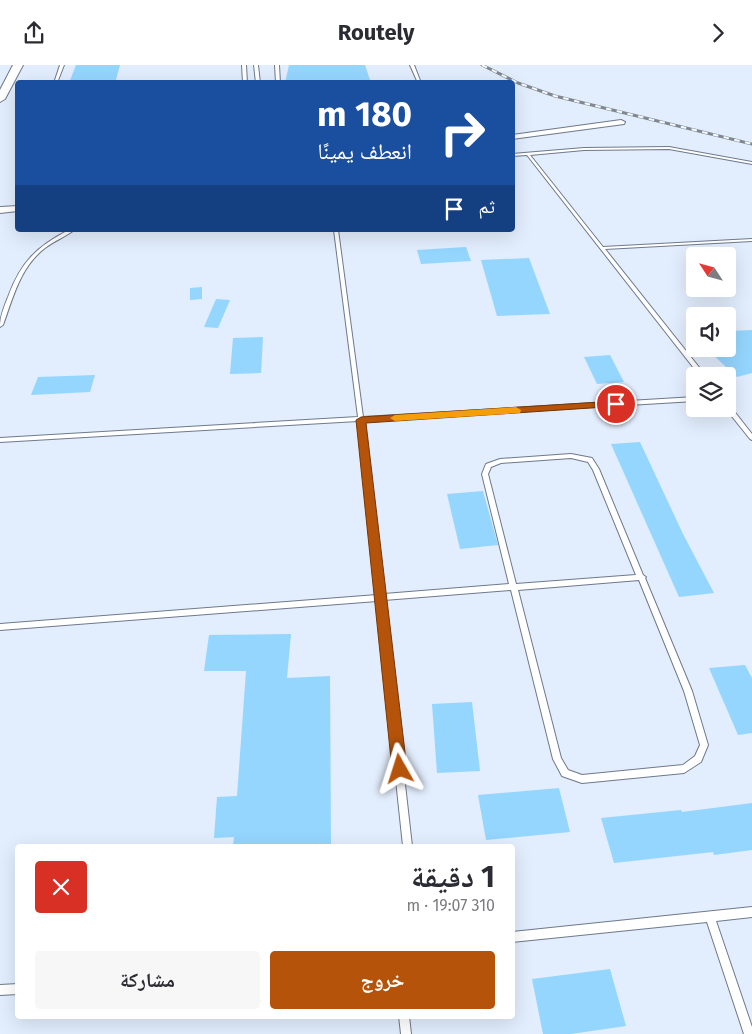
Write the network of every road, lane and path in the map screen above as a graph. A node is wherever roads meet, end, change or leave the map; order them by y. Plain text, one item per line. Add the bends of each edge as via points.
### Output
1 (18, 65) edge
2 (62, 65) edge
3 (244, 65) edge
4 (256, 65) edge
5 (277, 65) edge
6 (412, 65) edge
7 (56, 80) edge
8 (245, 80) edge
9 (258, 80) edge
10 (278, 80) edge
11 (419, 80) edge
12 (0, 99) edge
13 (621, 122) dead end
14 (515, 137) edge
15 (527, 153) junction
16 (515, 155) edge
17 (752, 163) edge
18 (15, 208) edge
19 (0, 210) edge
20 (68, 232) edge
21 (336, 232) edge
22 (752, 240) edge
23 (602, 249) junction
24 (0, 325) edge
25 (696, 367) edge
26 (686, 400) edge
27 (736, 417) edge
28 (361, 420) junction
29 (752, 425) edge
30 (743, 426) junction
31 (752, 438) edge
32 (0, 440) edge
33 (642, 577) junction
34 (513, 587) junction
35 (380, 596) junction
36 (0, 627) edge
37 (408, 844) edge
38 (752, 912) edge
39 (710, 916) junction
40 (515, 937) edge
41 (15, 989) edge
42 (0, 991) edge
43 (404, 1019) edge
44 (406, 1034) edge
45 (748, 1034) edge

1 - 12 main road
2 - 7 lane
3 - 8 lane
4 - 9 lane
5 - 10 lane
6 - 11 lane
13 - 14 street
15 - 16 lane
15 - 17 lane via 669,147
15 - 23 lane
18 - 19 street
20 - 24 lane via 32,255 20,272
21 - 28 lane
22 - 23 lane
23 - 25 lane
26 - 28 lane
27 - 30 lane
28 - 32 lane
28 - 35 lane
29 - 30 lane
30 - 31 lane
33 - 34 lane
33 - 34 lane via 590,460 571,456 500,461 488,466 485,474
33 - 34 lane via 688,691 704,745 698,759 684,769 582,779 565,773 557,759
34 - 35 lane
35 - 36 lane
35 - 37 lane
38 - 39 lane
39 - 40 lane
39 - 45 lane
41 - 42 lane
43 - 44 lane

